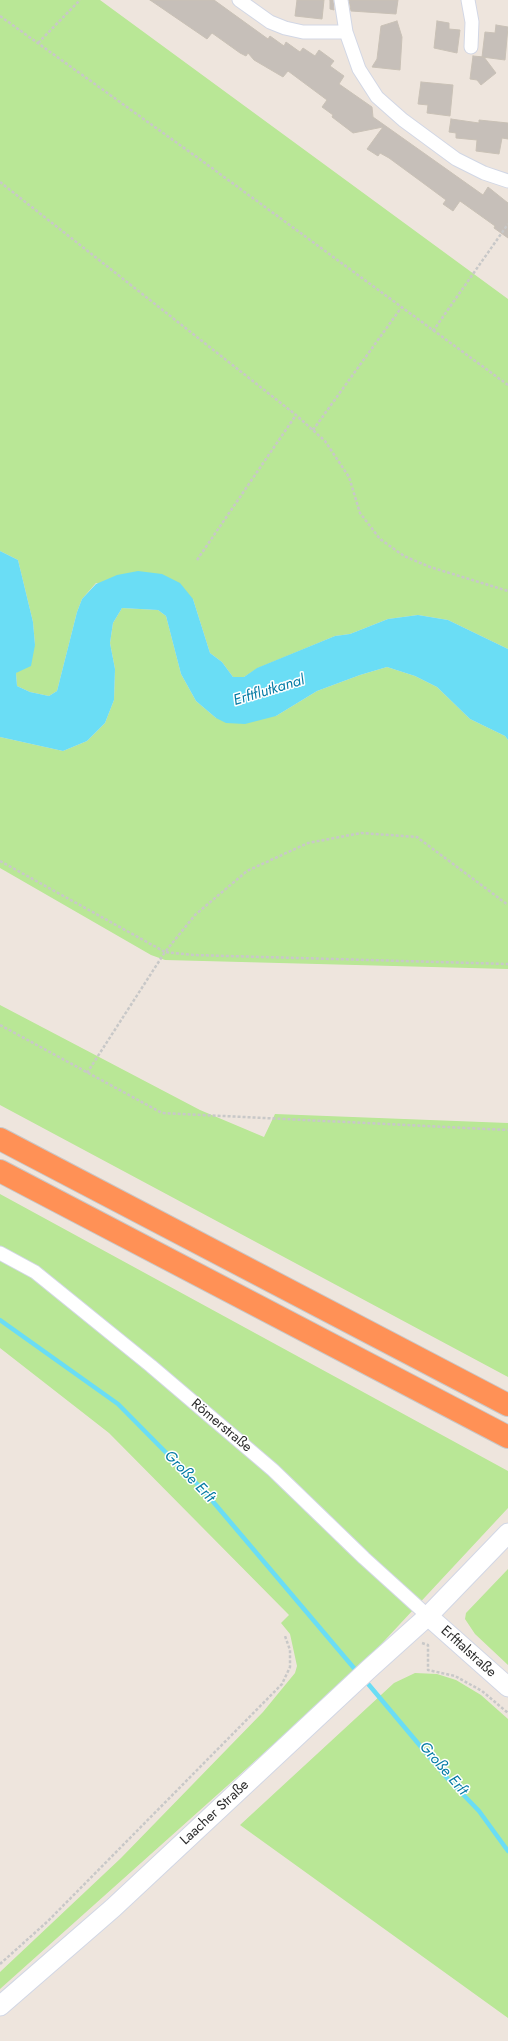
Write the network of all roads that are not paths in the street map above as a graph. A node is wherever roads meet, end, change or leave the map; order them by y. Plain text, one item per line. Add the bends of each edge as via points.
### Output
1 (239, 0) edge
2 (341, 0) edge
3 (468, 0) edge
4 (346, 32) junction
5 (471, 47) dead end
6 (508, 181) edge
7 (0, 1139) edge
8 (0, 1171) edge
9 (0, 1253) edge
10 (508, 1406) edge
11 (508, 1437) edge
12 (508, 1533) edge
13 (428, 1616) junction
14 (508, 1687) edge
15 (0, 2006) edge

1 - 4 street via 270,22 285,28 303,32
2 - 4 street
3 - 5 street via 472,22
4 - 6 street via 359,69 377,97 403,120 456,159
7 - 10 highway
8 - 11 highway
9 - 13 street, Römerstraße via 35,1272 151,1366 273,1470
12 - 13 main road, Laacher Straße
13 - 14 main road, Erfttalstraße
13 - 15 main road, Laacher Straße via 114,1908

